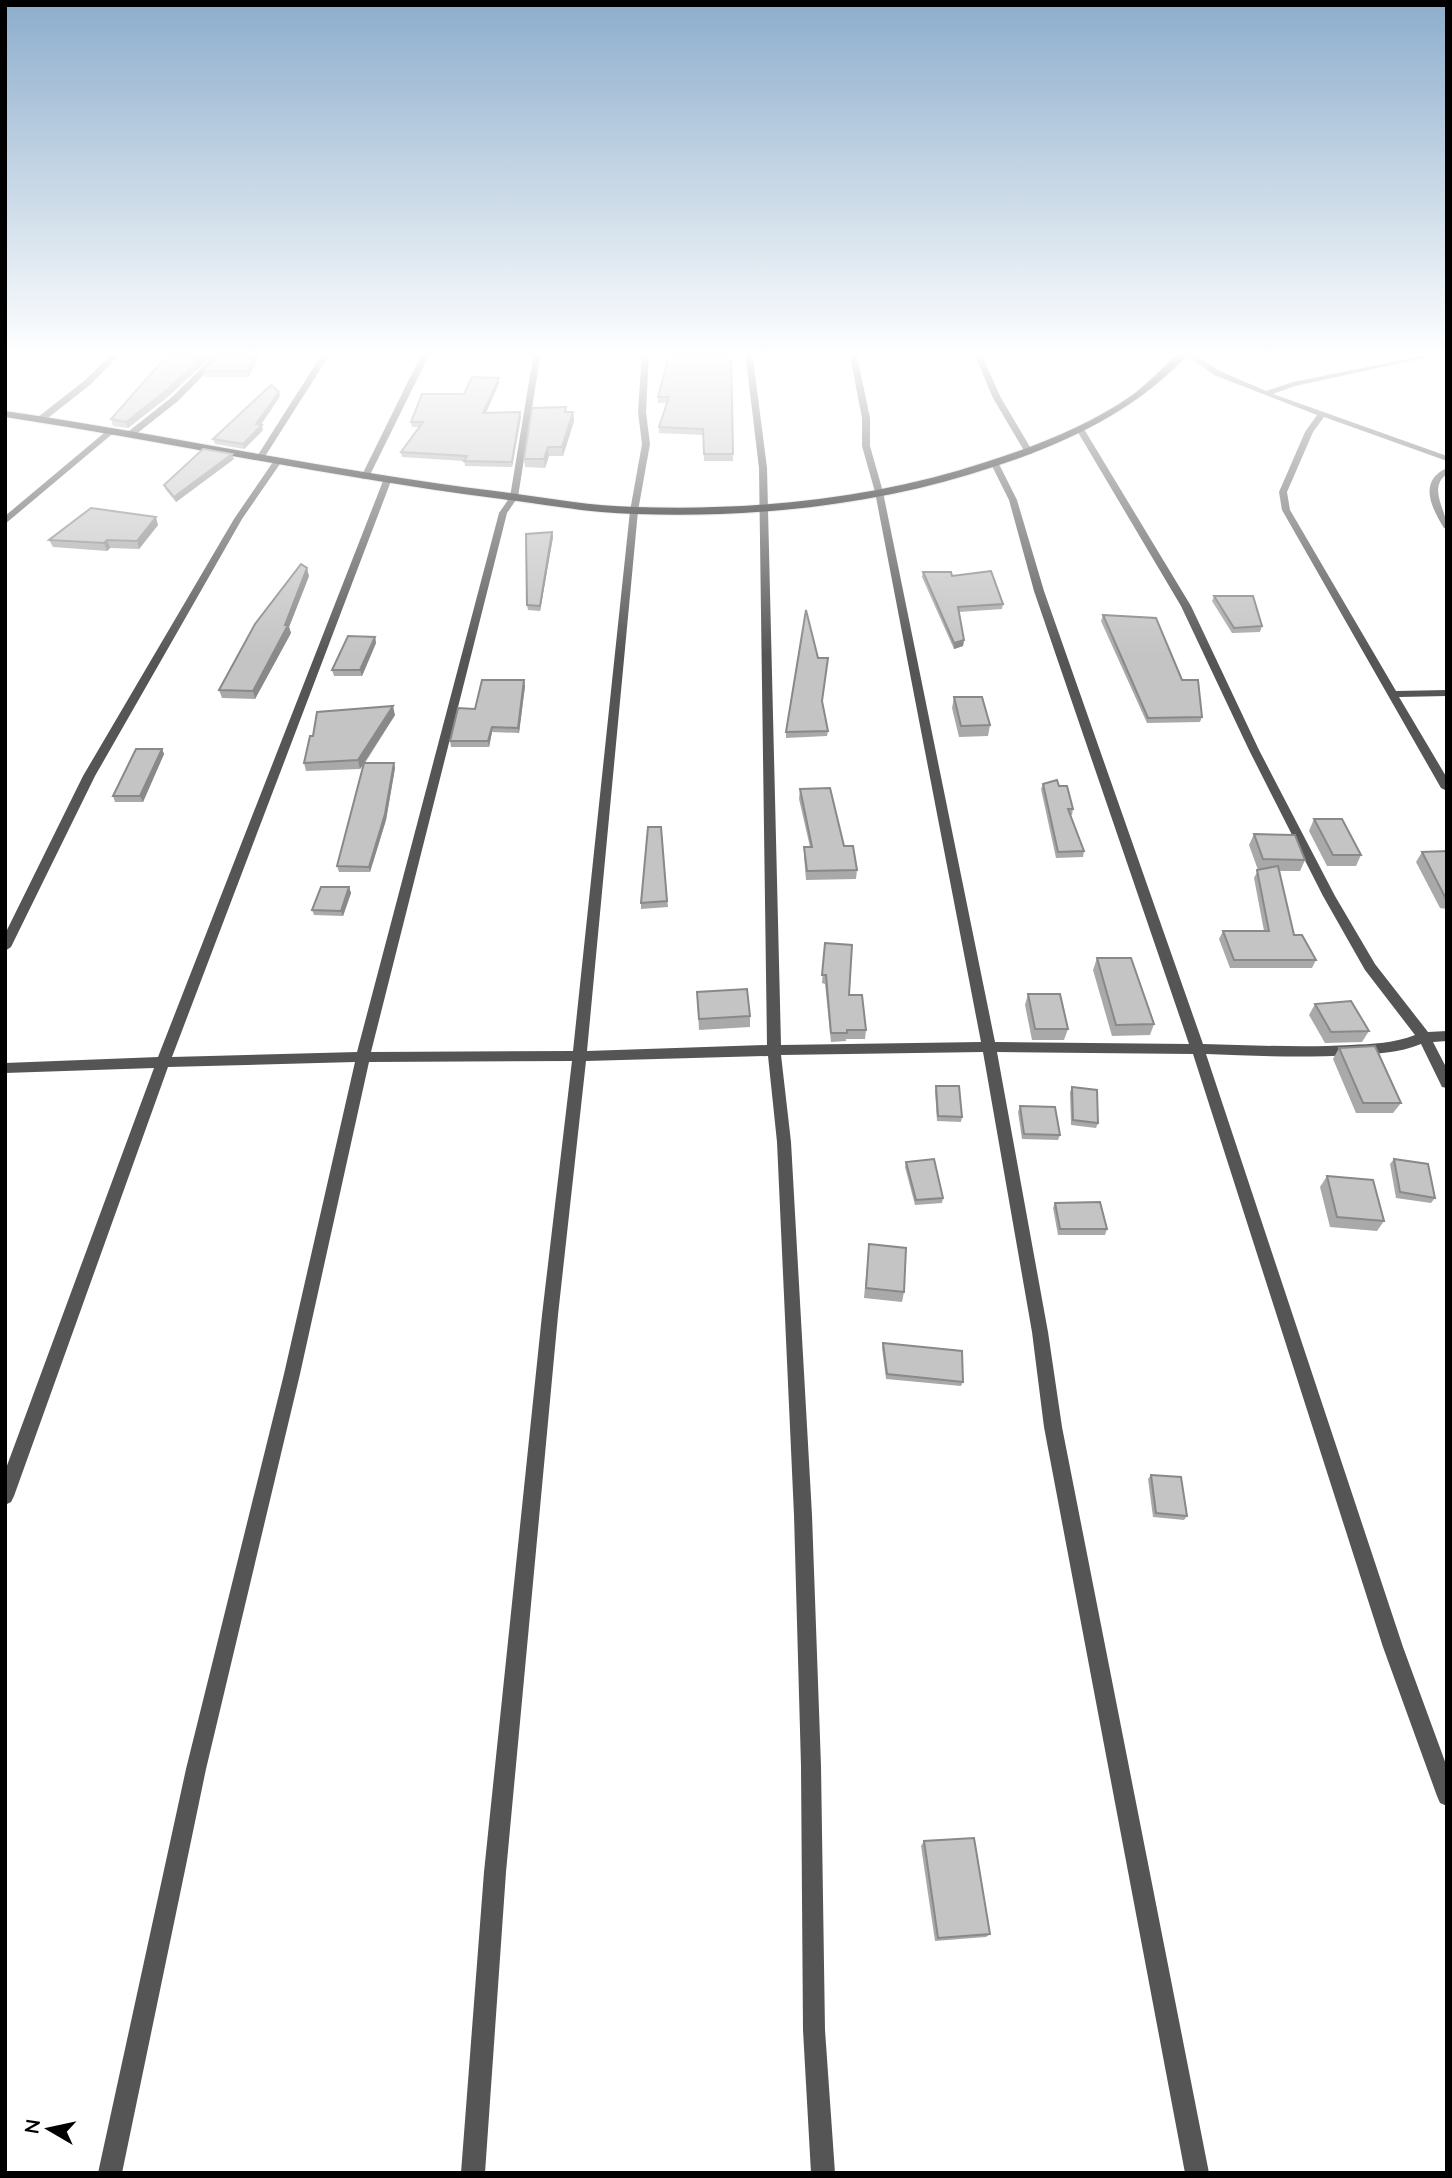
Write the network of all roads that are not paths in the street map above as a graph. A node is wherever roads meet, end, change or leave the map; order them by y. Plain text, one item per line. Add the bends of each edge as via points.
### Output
1 (86, 453) edge
2 (233, 453) edge
3 (263, 453) edge
4 (377, 453) edge
5 (521, 453) edge
6 (644, 453) edge
7 (760, 453) edge
8 (868, 453) edge
9 (1027, 453) edge
10 (1094, 453) edge
11 (1300, 453) edge
12 (1429, 453) edge
13 (260, 458) junction
14 (1447, 459) edge
15 (278, 461) junction
16 (995, 464) junction
17 (1447, 470) edge
18 (365, 477) junction
19 (387, 481) junction
20 (879, 492) junction
21 (514, 497) junction
22 (764, 508) junction
23 (634, 511) junction
24 (5, 521) edge
25 (1447, 526) edge
26 (1447, 693) edge
27 (1391, 694) junction
28 (1447, 788) edge
29 (5, 947) edge
30 (1447, 1036) edge
31 (1424, 1037) junction
32 (989, 1048) junction
33 (1198, 1050) junction
34 (774, 1052) junction
35 (579, 1055) junction
36 (362, 1057) junction
37 (163, 1063) junction
38 (5, 1068) edge
39 (1447, 1083) edge
40 (5, 1496) edge
41 (1447, 1796) edge
42 (110, 2173) edge
43 (473, 2173) edge
44 (823, 2173) edge
45 (1197, 2173) edge

1 - 24 street
2 - 13 highway
3 - 13 street
4 - 18 street
5 - 21 street
6 - 23 street
7 - 22 street
8 - 20 street
9 - 16 highway
10 - 31 street via 1186,606 1329,896 1370,967
11 - 27 street via 1283,492 1286,510
12 - 14 street
13 - 15 highway
15 - 18 highway
15 - 29 street via 238,520 89,776
16 - 20 highway
16 - 33 street via 1013,500 1038,591
17 - 25 street via 1432,492
18 - 19 highway
19 - 21 highway
19 - 37 street
20 - 22 highway
20 - 32 street
21 - 23 highway
21 - 36 street via 503,513
22 - 23 highway
22 - 34 street
23 - 35 street
26 - 27 street
27 - 28 street
30 - 31 street
31 - 33 street via 1373,1049
31 - 39 street
32 - 33 street
32 - 34 street
32 - 45 street via 1053,1427
33 - 41 street via 1393,1647
34 - 35 street
34 - 44 street via 784,1142 803,1516 814,2030
35 - 36 street
35 - 43 street via 495,1872
36 - 37 street
36 - 42 street via 292,1374 196,1769
37 - 38 street
37 - 40 street

